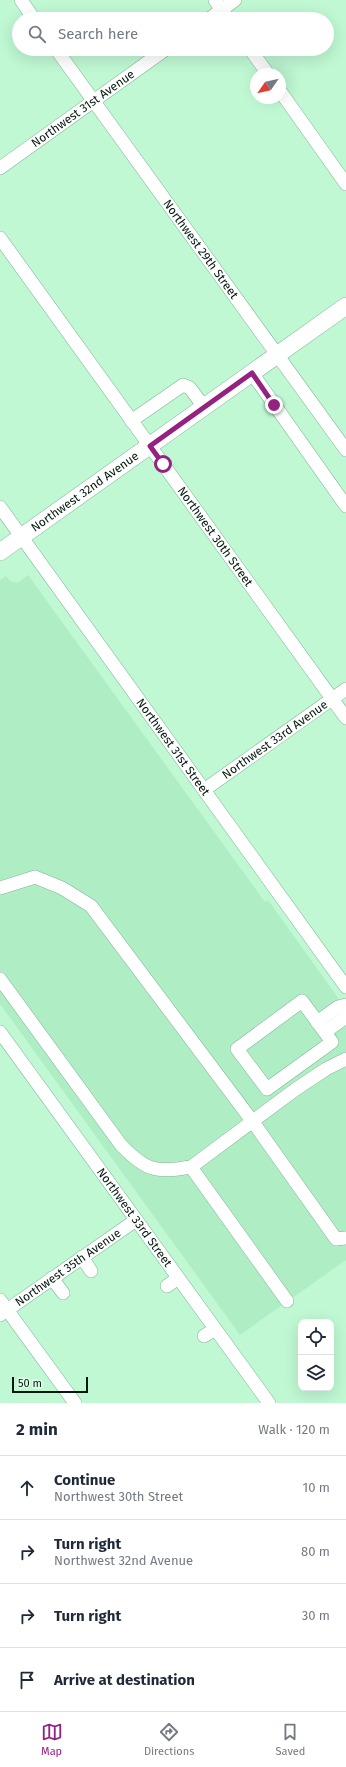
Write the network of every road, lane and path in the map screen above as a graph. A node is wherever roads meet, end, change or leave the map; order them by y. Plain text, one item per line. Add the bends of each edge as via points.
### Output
1 (21, 0) edge
2 (236, 0) edge
3 (221, 10) edge
4 (29, 12) edge
5 (61, 56) edge
6 (156, 56) edge
7 (255, 56) edge
8 (264, 68) edge
9 (286, 99) edge
10 (94, 101) junction
11 (0, 168) edge
12 (346, 184) edge
13 (0, 238) edge
14 (346, 306) edge
15 (278, 355) junction
16 (252, 373) junction
17 (204, 407) junction
18 (131, 421) junction
19 (150, 446) junction
20 (346, 450) edge
21 (346, 506) edge
22 (0, 507) edge
23 (21, 537) junction
24 (0, 552) edge
25 (346, 689) edge
26 (332, 699) junction
27 (346, 718) edge
28 (204, 790) junction
29 (0, 888) edge
30 (0, 979) edge
31 (346, 987) edge
32 (346, 1005) edge
33 (346, 1018) edge
34 (321, 1027) junction
35 (0, 1032) edge
36 (346, 1058) edge
37 (253, 1122) junction
38 (191, 1167) junction
39 (136, 1220) junction
40 (346, 1238) edge
41 (82, 1257) junction
42 (91, 1271) dead end
43 (52, 1278) junction
44 (63, 1293) dead end
45 (288, 1301) dead end
46 (2, 1308) edge
47 (75, 1403) edge
48 (268, 1403) edge

1 - 4 street
2 - 3 street
5 - 10 street, Northwest 29th Street
6 - 10 street, Northwest 31st Avenue
7 - 8 street
9 - 12 street
10 - 11 street, Northwest 31st Avenue
10 - 15 street, Northwest 29th Street
13 - 18 street, Northwest 30th Street
14 - 15 main road, Northwest 32nd Avenue
15 - 16 main road, Northwest 32nd Avenue
15 - 20 street, Northwest 29th Street
16 - 17 main road, Northwest 32nd Avenue
16 - 21 street
17 - 18 street via 190,388 183,385
17 - 19 main road, Northwest 32nd Avenue
18 - 19 street, Northwest 30th Street
19 - 23 main road, Northwest 32nd Avenue
19 - 26 street, Northwest 30th Street
22 - 23 street, Northwest 31st Street
23 - 24 main road, Northwest 32nd Avenue
23 - 28 street, Northwest 31st Street
25 - 26 street, Northwest 33rd Avenue
26 - 27 street, Northwest 30th Street
26 - 28 street, Northwest 33rd Avenue
28 - 31 street, Northwest 31st Street
29 - 37 street via 35,877 62,888 91,906
30 - 38 street via 132,1156 152,1170
32 - 34 street via 338,1006
33 - 34 street
34 - 34 street via 302,1001 237,1048 267,1089 332,1042
35 - 39 street, Northwest 33rd Street
36 - 37 street via 296,1089
37 - 38 street
37 - 40 street via 336,1239
38 - 45 street
39 - 41 street, Northwest 35th Avenue
39 - 48 street, Northwest 33rd Street via 172,1282 249,1386
41 - 42 street
41 - 43 street, Northwest 35th Avenue
43 - 44 street
43 - 46 street, Northwest 35th Avenue
46 - 47 street

